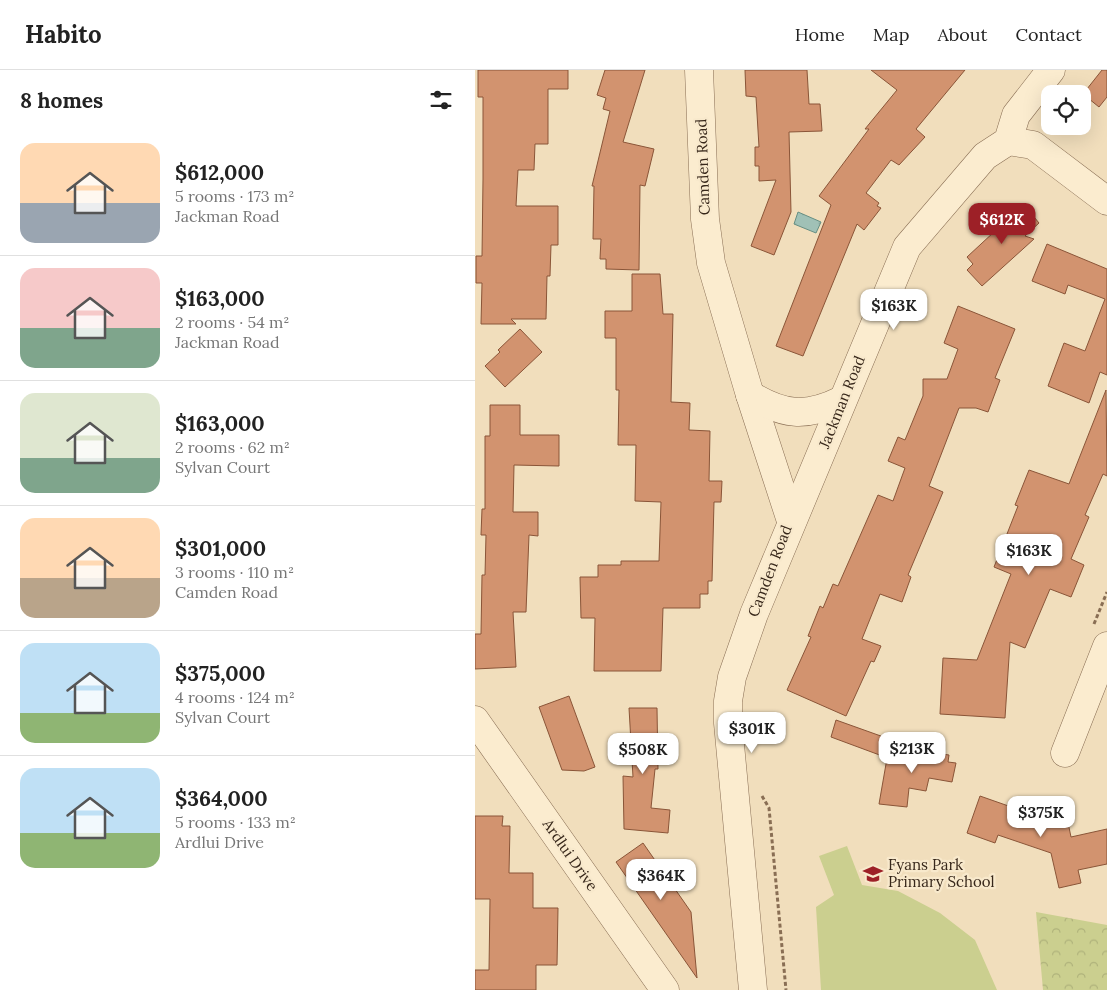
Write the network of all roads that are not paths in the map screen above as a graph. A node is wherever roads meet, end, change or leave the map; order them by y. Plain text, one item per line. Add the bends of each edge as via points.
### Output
1 (699, 70) edge
2 (1051, 70) edge
3 (1009, 141) junction
4 (1107, 201) edge
5 (750, 395) junction
6 (842, 400) junction
7 (791, 522) junction
8 (1107, 646) edge
9 (480, 734) edge
10 (1065, 753) dead end
11 (665, 990) edge
12 (753, 990) edge

1 - 5 street, Camden Road via 708,249
2 - 3 street via 1016,115
3 - 4 street via 1033,145
3 - 6 street, Jackman Road via 985,156 907,247
5 - 6 street via 775,408 797,413 815,411
5 - 7 street, Camden Road
6 - 7 street, Jackman Road
7 - 12 street, Camden Road via 739,653 728,701
8 - 10 street
9 - 11 street, Ardlui Drive

